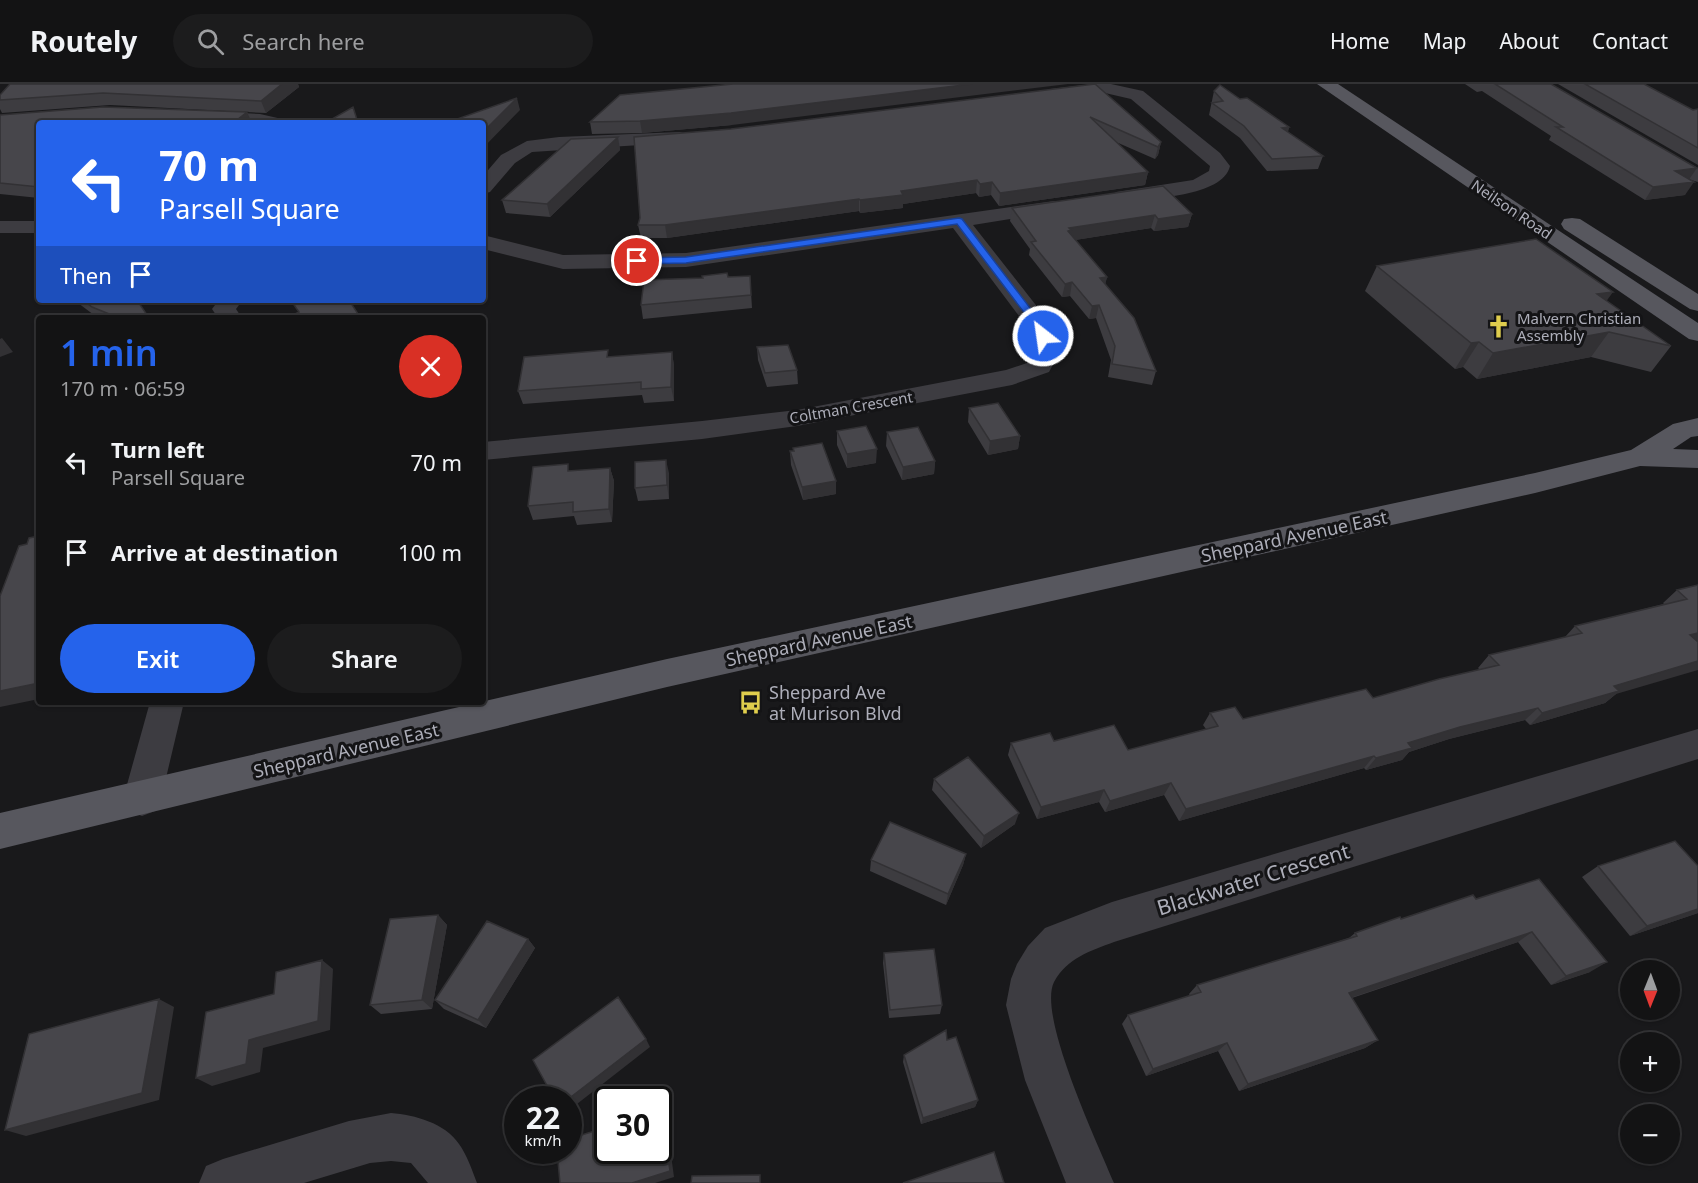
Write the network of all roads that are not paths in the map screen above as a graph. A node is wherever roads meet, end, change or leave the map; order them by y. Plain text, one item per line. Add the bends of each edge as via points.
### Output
1 (1326, 84) edge
2 (1353, 84) edge
3 (1038, 95) edge
4 (189, 115) edge
5 (264, 120) edge
6 (699, 136) edge
7 (1641, 142) edge
8 (1474, 161) dead end
9 (1698, 176) edge
10 (486, 185) edge
11 (1106, 199) edge
12 (1072, 204) edge
13 (959, 221) junction
14 (1533, 224) junction
15 (0, 227) edge
16 (36, 227) edge
17 (486, 243) edge
18 (1698, 304) edge
19 (1698, 334) edge
20 (1698, 427) edge
21 (486, 451) edge
22 (1640, 457) junction
23 (1698, 459) edge
24 (166, 705) edge
25 (1698, 744) edge
26 (142, 799) junction
27 (0, 831) edge
28 (223, 1183) edge
29 (453, 1183) edge
30 (1090, 1183) edge

1 - 14 main road, Neilson Road
2 - 8 main road, Neilson Road
3 - 11 street via 1097,88 1137,95 1220,166 1218,174 1198,185
4 - 5 street
6 - 10 street via 527,147 508,159
7 - 9 street
12 - 13 street
13 - 17 street via 686,260 563,262
13 - 21 street, Coltman Crescent via 1037,323 1048,350 1040,367 1012,378 797,418
14 - 18 main road, Neilson Road via 1560,215
14 - 19 main road, Neilson Road
15 - 16 street
20 - 22 main road, Sheppard Avenue East via 1683,430
22 - 23 main road, Sheppard Avenue East
22 - 26 main road, Sheppard Avenue East via 667,673
24 - 26 street
25 - 30 street, Blackwater Crescent via 1112,922 1060,944 1032,979 1028,1005 1048,1080
26 - 27 main road, Sheppard Avenue East
28 - 29 street via 366,1138 399,1137 431,1146 447,1163

